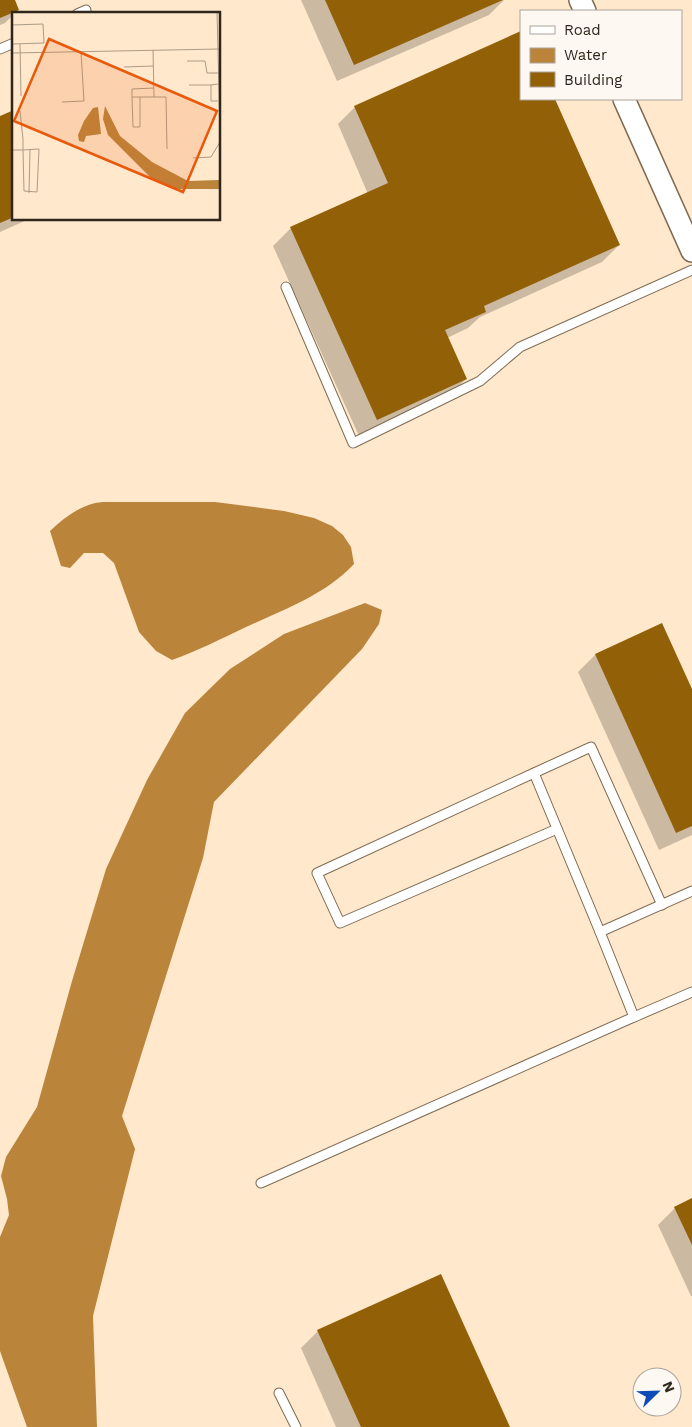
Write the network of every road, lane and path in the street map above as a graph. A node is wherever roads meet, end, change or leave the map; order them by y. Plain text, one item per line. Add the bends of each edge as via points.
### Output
1 (86, 10) dead end
2 (81, 12) edge
3 (12, 44) edge
4 (0, 49) edge
5 (624, 100) edge
6 (692, 251) edge
7 (692, 270) edge
8 (286, 287) dead end
9 (534, 773) junction
10 (557, 829) junction
11 (692, 891) edge
12 (662, 905) junction
13 (600, 932) junction
14 (692, 992) edge
15 (634, 1017) junction
16 (261, 1183) dead end
17 (279, 1393) dead end
18 (296, 1427) edge

1 - 2 lane
3 - 4 lane
5 - 6 street
7 - 8 lane via 520,347 480,381 353,443
9 - 10 lane
9 - 10 lane via 317,873 340,923
9 - 12 lane via 591,747
10 - 13 lane
11 - 12 lane
12 - 13 lane
13 - 15 lane
14 - 15 lane
15 - 16 lane
17 - 18 lane

